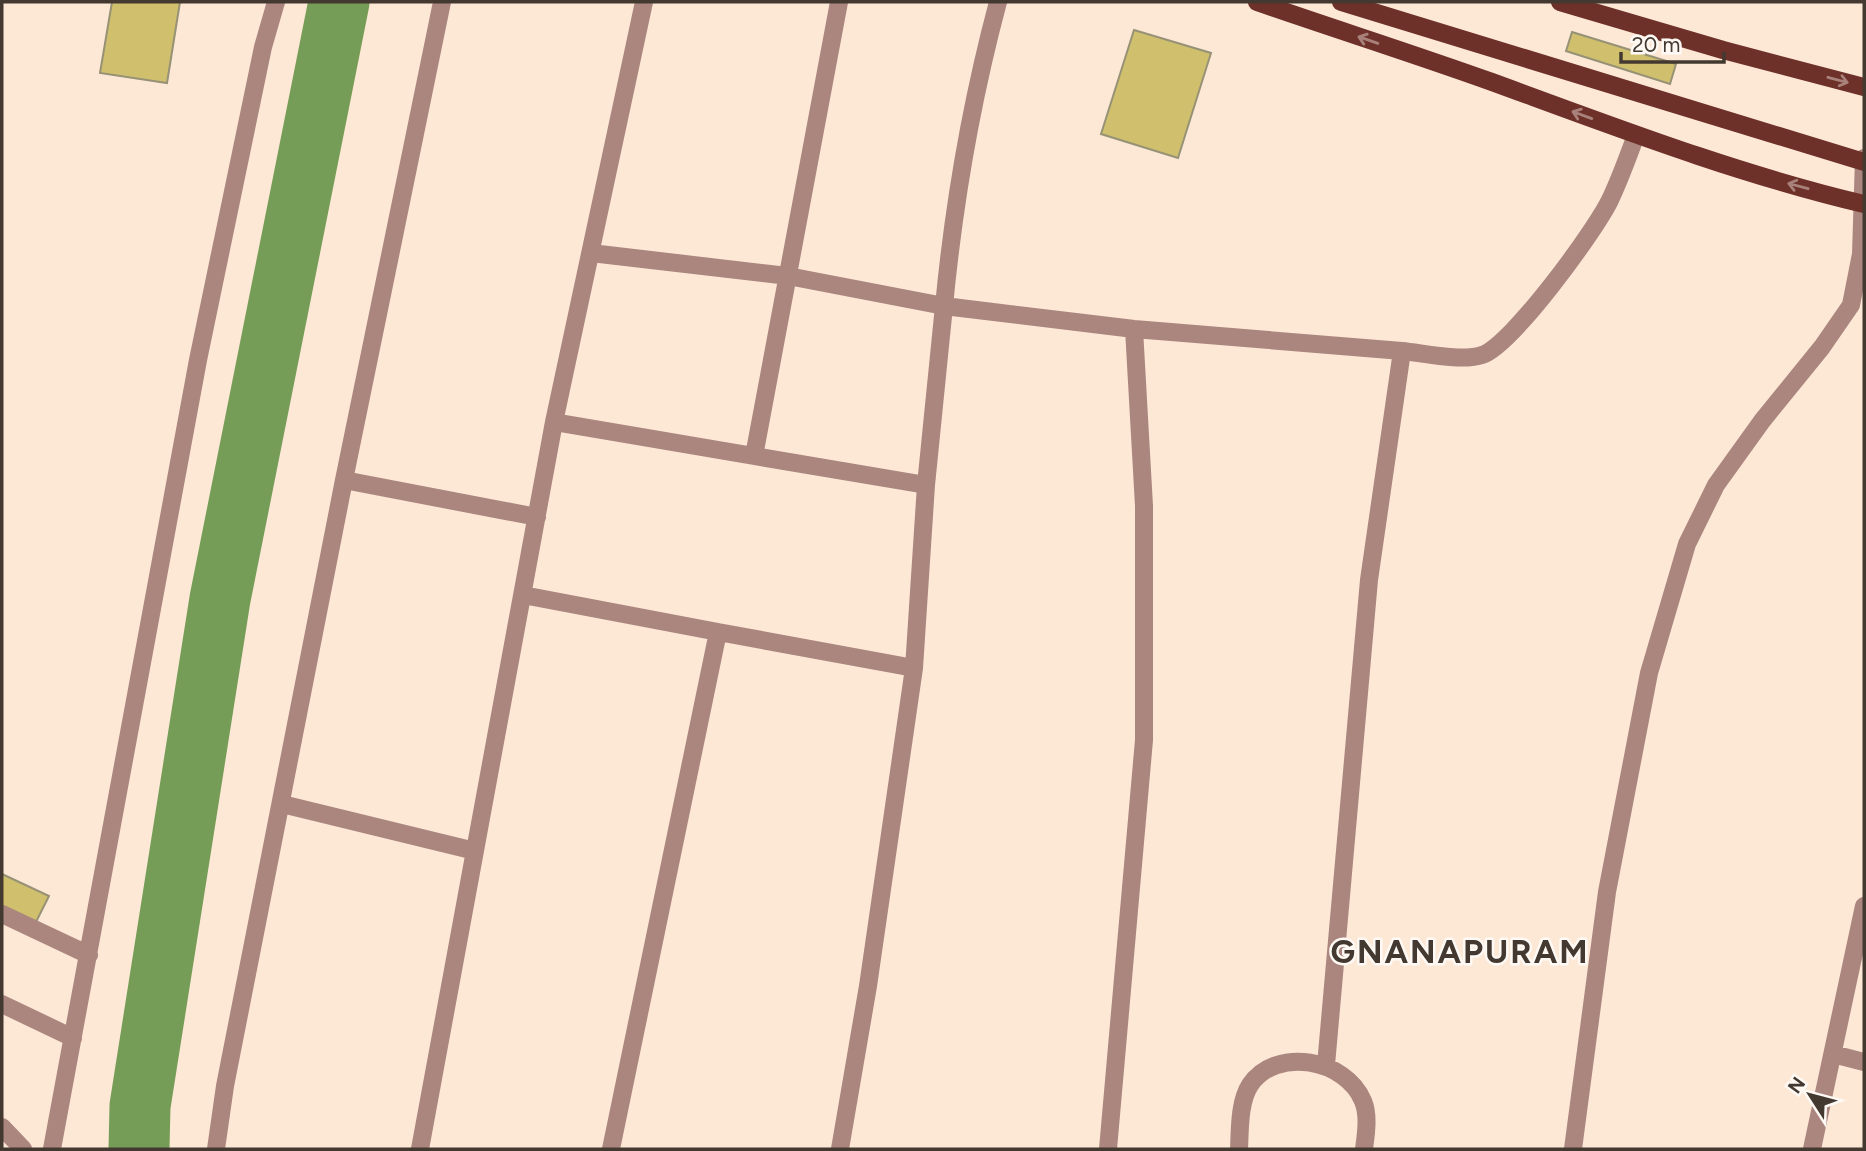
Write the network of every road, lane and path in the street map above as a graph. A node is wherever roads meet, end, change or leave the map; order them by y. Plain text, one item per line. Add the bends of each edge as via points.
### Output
1 (276, 2) edge
2 (442, 2) edge
3 (644, 2) edge
4 (839, 2) edge
5 (998, 2) edge
6 (1256, 2) edge
7 (1341, 2) edge
8 (1560, 2) edge
9 (1864, 87) edge
10 (1636, 135) junction
11 (1864, 161) edge
12 (1864, 204) edge
13 (591, 253) junction
14 (788, 276) junction
15 (944, 306) junction
16 (1134, 329) junction
17 (1402, 351) junction
18 (554, 422) junction
19 (754, 456) junction
20 (344, 480) junction
21 (926, 485) junction
22 (537, 517) junction
23 (523, 595) junction
24 (718, 632) junction
25 (914, 668) junction
26 (282, 804) junction
27 (475, 851) junction
28 (1864, 905) edge
29 (2, 914) edge
30 (89, 955) junction
31 (2, 1004) edge
32 (73, 1038) junction
33 (1833, 1054) junction
34 (1864, 1062) edge
35 (1326, 1065) junction
36 (2, 1127) edge
37 (23, 1149) edge
38 (52, 1149) edge
39 (216, 1149) edge
40 (420, 1149) edge
41 (611, 1149) edge
42 (840, 1149) edge
43 (1108, 1149) edge
44 (1239, 1149) edge
45 (1364, 1149) edge
46 (1573, 1149) edge
47 (1812, 1149) edge

1 - 30 street via 196,374
2 - 20 street
3 - 13 street
4 - 14 street
5 - 15 street via 963,153
10 -> 6 main road
7 - 11 main road
8 -> 9 main road
12 -> 10 main road
10 - 17 street via 1609,202 1578,250 1500,344 1481,355
11 - 12 street
12 - 46 street via 1851,305 1716,485 1687,544 1649,673 1607,892
13 - 14 street
13 - 18 street
14 - 15 street
14 - 19 street
15 - 16 street
15 - 21 street
16 - 17 street
16 - 43 street via 1144,506 1144,740
17 - 35 street via 1369,580
18 - 19 street
18 - 22 street
19 - 21 street
20 - 22 street
20 - 26 street
21 - 25 street
22 - 23 street
23 - 24 street
23 - 27 street
24 - 25 street
24 - 41 street
25 - 42 street
26 - 27 street
26 - 39 street
27 - 40 street
28 - 33 street
29 - 30 street
30 - 32 street
31 - 32 street
32 - 38 street
33 - 34 street
33 - 47 street
35 - 44 street via 1287,1063 1265,1069 1248,1087
35 - 45 street via 1351,1081 1364,1102
36 - 37 street

